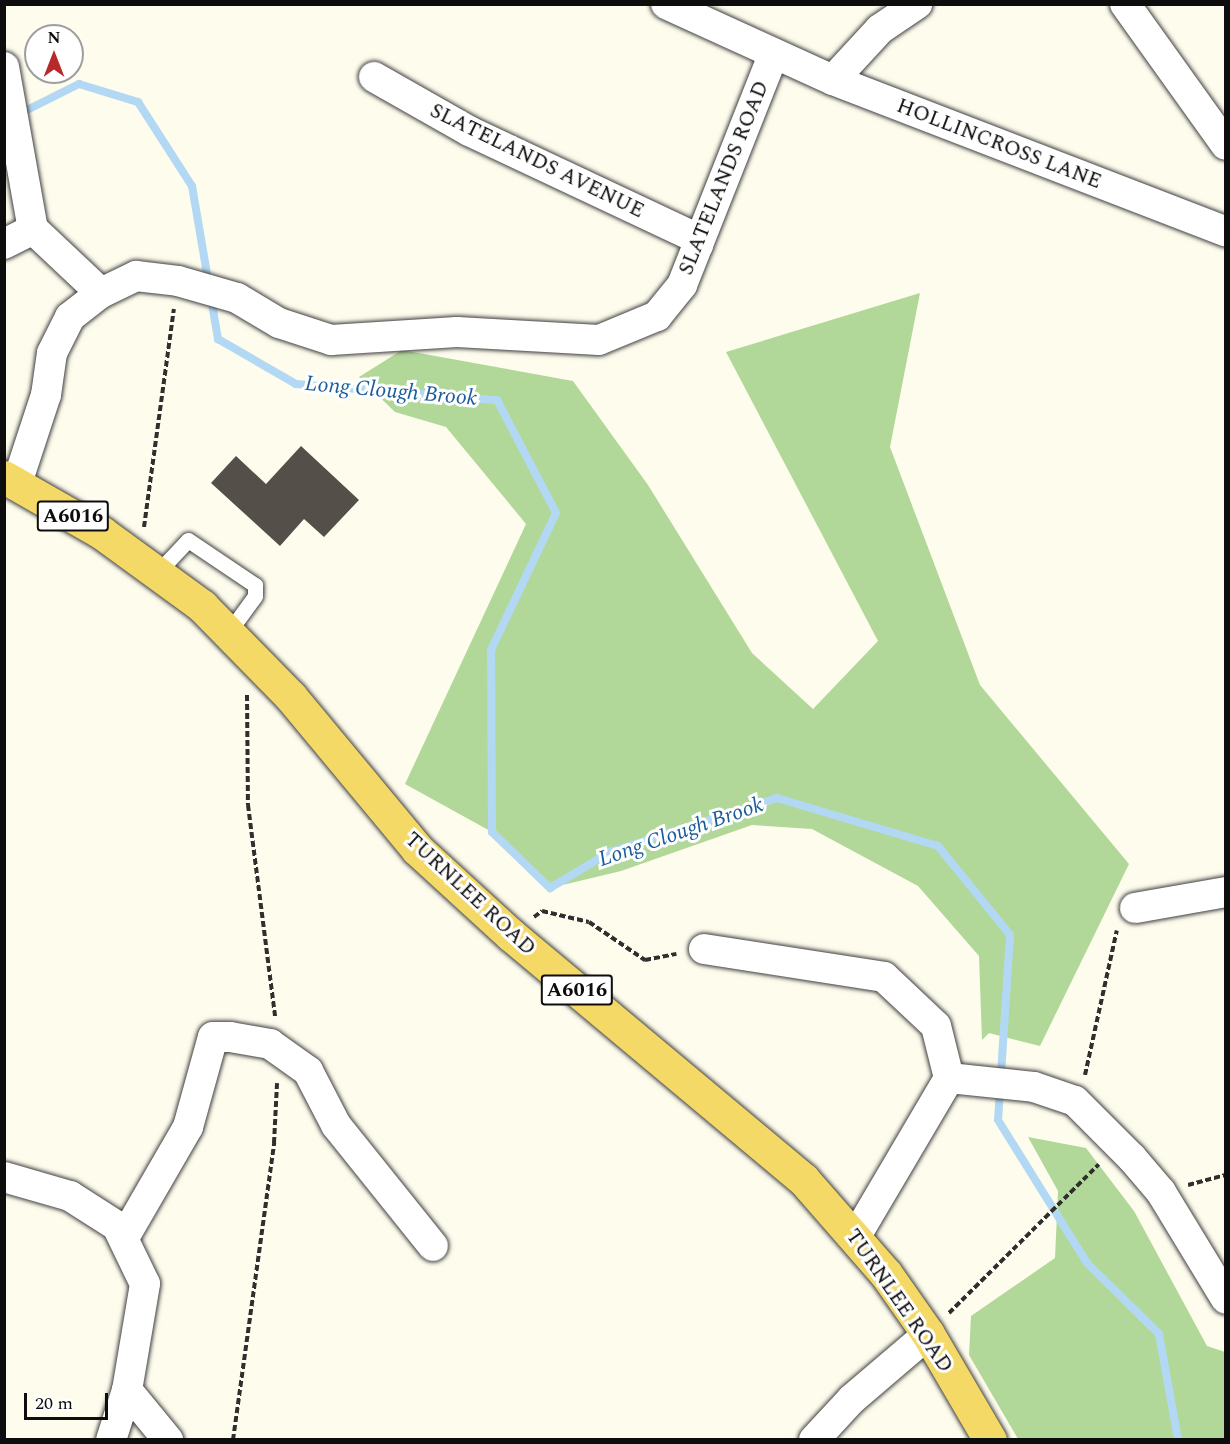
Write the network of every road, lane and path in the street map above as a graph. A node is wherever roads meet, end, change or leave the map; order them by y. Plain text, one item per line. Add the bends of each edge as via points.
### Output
1 (917, 4) edge
2 (1125, 4) edge
3 (671, 6) edge
4 (773, 55) junction
5 (4, 67) edge
6 (374, 77) dead end
7 (833, 80) junction
8 (1226, 145) edge
9 (33, 229) junction
10 (1226, 232) edge
11 (4, 244) edge
12 (698, 245) junction
13 (175, 281) junction
14 (101, 293) junction
15 (11, 480) edge
16 (148, 566) junction
17 (228, 633) junction
18 (1226, 892) edge
19 (1135, 908) joint
20 (511, 935) junction
21 (704, 949) joint
22 (949, 1078) junction
23 (1075, 1101) junction
24 (1118, 1144) junction
25 (1226, 1175) edge
26 (4, 1177) edge
27 (1161, 1192) junction
28 (125, 1236) junction
29 (856, 1236) junction
30 (433, 1246) dead end
31 (1226, 1299) edge
32 (928, 1334) junction
33 (127, 1390) junction
34 (111, 1440) edge
35 (168, 1440) edge
36 (814, 1440) edge
37 (990, 1440) edge

1 - 7 street via 880,29
2 - 8 street
3 - 4 street, HOLLINCROSS LANE
4 - 7 street, HOLLINCROSS LANE
4 - 12 street, SLATELANDS ROAD
5 - 9 street
6 - 12 street, SLATELANDS AVENUE via 469,131 692,236
7 - 10 street, HOLLINCROSS LANE
9 - 11 street
9 - 14 street
12 - 13 street, SLATELANDS ROAD via 682,285 657,316 599,340 458,332 331,340 279,322 237,298
13 - 14 street via 136,276
13 - 16 path
14 - 15 street via 70,317 52,353 46,395
15 - 16 main road, A6016
16 - 17 main road, TURNLEE ROAD / A6016 via 202,606
16 - 17 lane via 188,540 255,585 255,596
17 - 20 main road, TURNLEE ROAD / A6016 via 291,697 417,849
18 - 19 street
19 - 23 path via 1119,922 1094,1048
20 - 21 path via 542,911 589,922 645,960
20 - 29 main road, TURNLEE ROAD / A6016 via 803,1179
21 - 22 street via 884,977 936,1026
22 - 23 street via 1034,1087
22 - 29 street
23 - 24 street
24 - 27 street
24 - 32 path
25 - 27 path
26 - 28 street via 70,1196
27 - 31 street
28 - 30 street via 188,1127 213,1037 230,1037 270,1044 308,1071 336,1125
28 - 33 street via 145,1284
29 - 32 main road, TURNLEE ROAD / A6016
32 - 36 street via 852,1399
32 - 37 main road, TURNLEE ROAD / A6016
33 - 34 street
33 - 35 street

